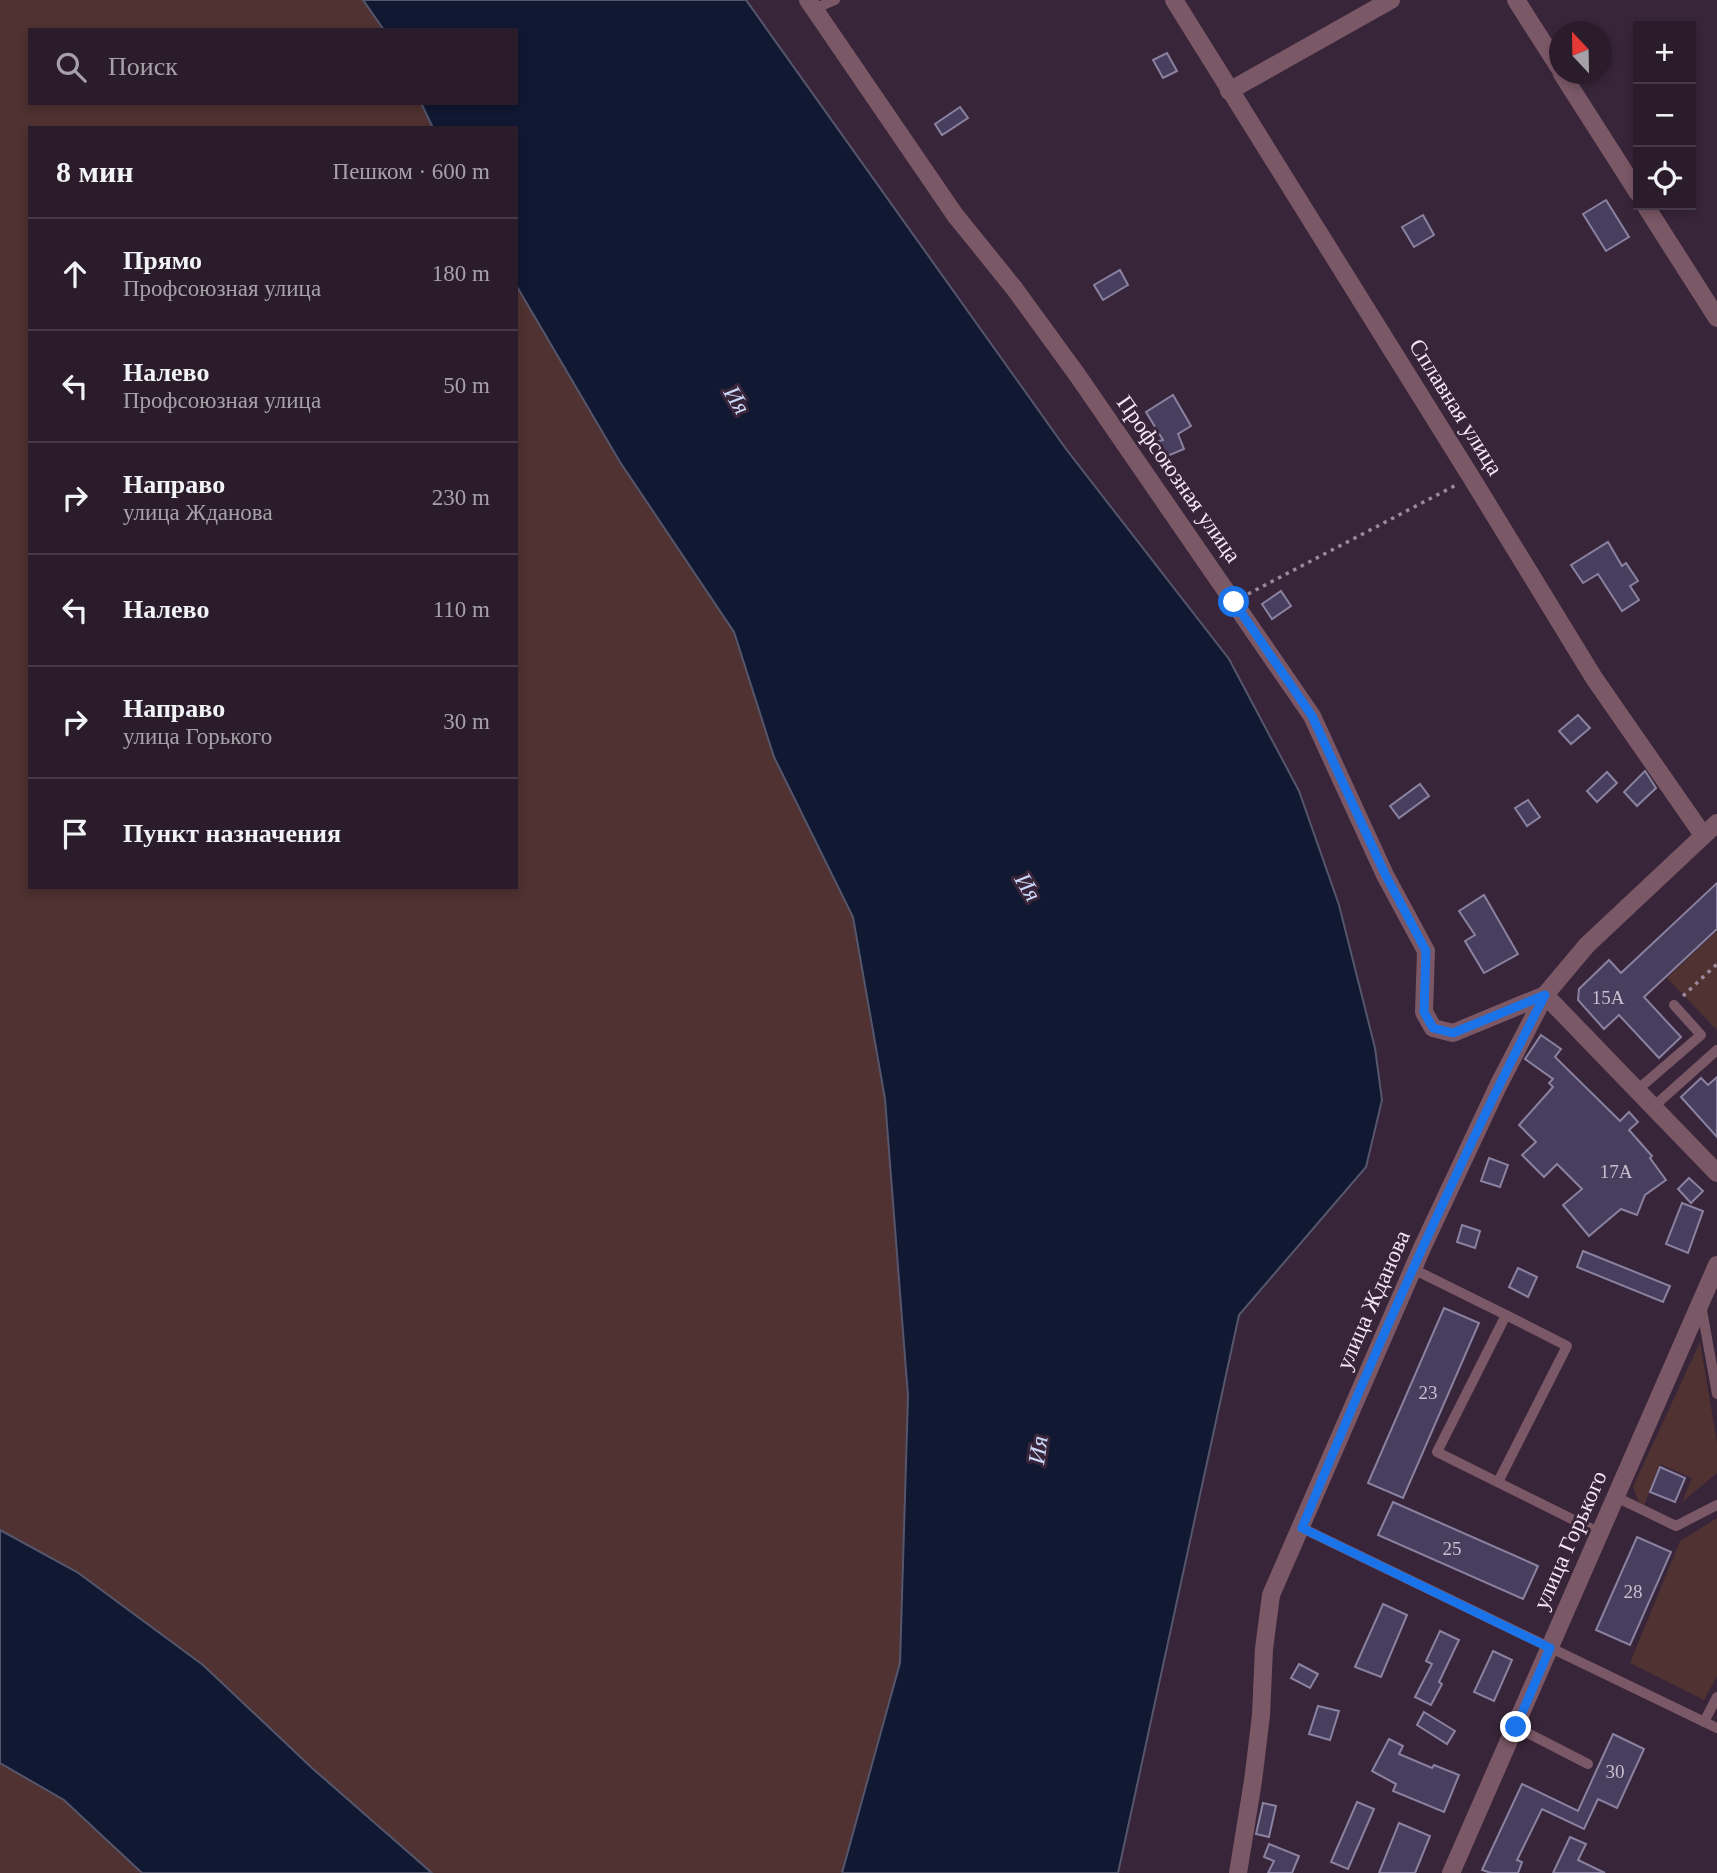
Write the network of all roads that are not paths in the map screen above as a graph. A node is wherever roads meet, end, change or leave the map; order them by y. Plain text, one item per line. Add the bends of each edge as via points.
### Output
1 (835, 0) edge
2 (1174, 0) edge
3 (1391, 0) edge
4 (1516, 0) edge
5 (811, 5) edge
6 (1549, 52) edge
7 (1569, 84) edge
8 (1229, 90) junction
9 (1633, 186) edge
10 (1648, 210) edge
11 (1717, 318) edge
12 (1710, 829) edge
13 (1545, 995) junction
14 (1674, 1005) road end
15 (1717, 1050) edge
16 (1636, 1091) junction
17 (1652, 1108) junction
18 (1716, 1169) edge
19 (1717, 1265) edge
20 (1413, 1269) junction
21 (1701, 1305) junction
22 (1506, 1315) junction
23 (1717, 1394) edge
24 (1498, 1482) junction
25 (1616, 1497) junction
26 (1717, 1505) edge
27 (1302, 1528) junction
28 (1600, 1533) junction
29 (1550, 1648) junction
30 (1717, 1697) edge
31 (1704, 1722) junction
32 (1516, 1727) junction
33 (1717, 1728) edge
34 (1588, 1764) dead end
35 (1238, 1873) edge
36 (1451, 1873) edge

1 - 5 lane
2 - 8 street, Сплавная улица
3 - 8 street
4 - 6 street
5 - 13 street, Профсоюзная улица via 955,215 1078,376 1312,716 1426,951 1424,1012 1433,1028 1453,1033
7 - 9 street
8 - 12 street, Сплавная улица via 1594,678
10 - 11 street
12 - 13 street, улица Жданова via 1587,945
13 - 16 street
13 - 20 street, улица Жданова
14 - 16 lane via 1701,1035
15 - 17 lane
16 - 17 street
17 - 18 street
19 - 21 street, улица Горького
20 - 22 lane
20 - 27 street, улица Жданова
21 - 23 lane
21 - 25 street, улица Горького
22 - 24 lane via 1567,1346
22 - 24 lane via 1437,1452
24 - 28 lane
25 - 26 lane via 1676,1526
25 - 28 street, улица Горького
27 - 29 lane
27 - 35 street, улица Жданова via 1271,1595 1261,1715
28 - 29 street, улица Горького
29 - 31 lane
29 - 32 street, улица Горького
30 - 31 lane
31 - 33 lane
32 - 34 lane
32 - 36 street, улица Горького

